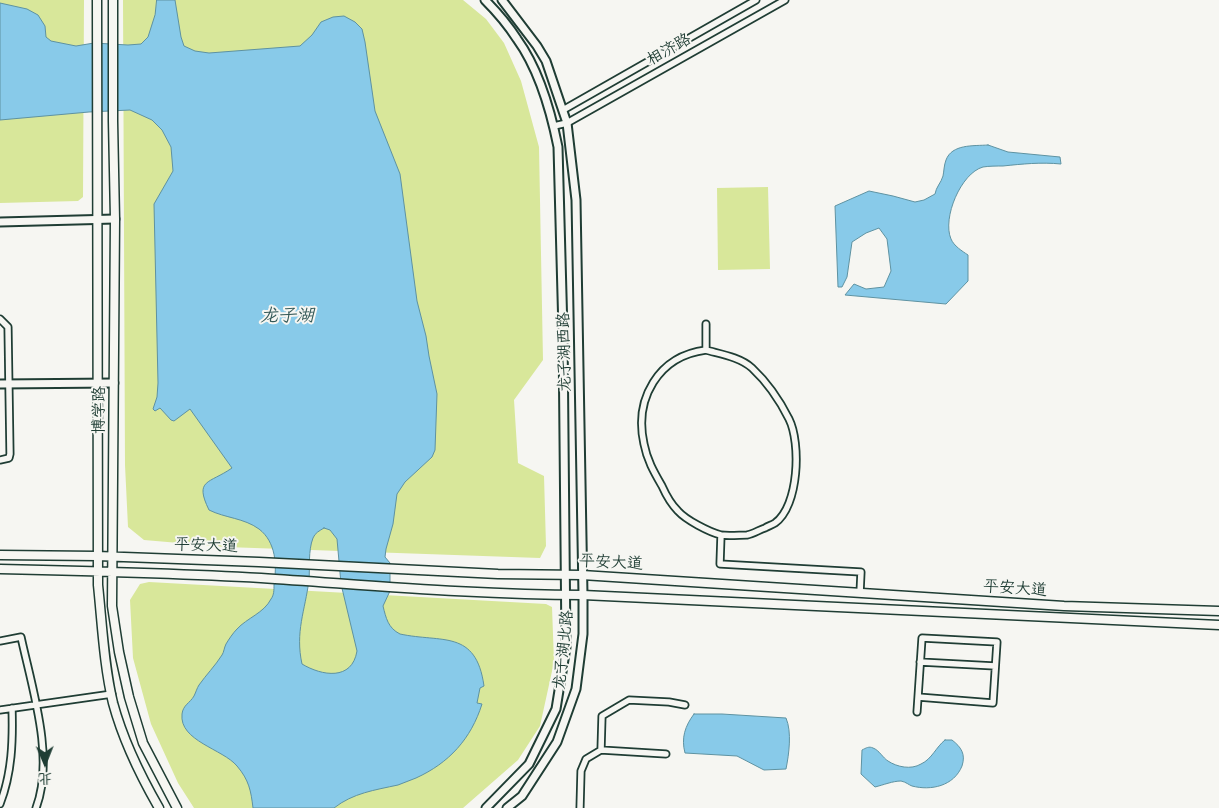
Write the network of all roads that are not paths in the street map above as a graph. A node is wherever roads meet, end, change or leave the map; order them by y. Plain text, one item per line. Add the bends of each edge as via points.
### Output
1 (97, 0) edge
2 (113, 0) edge
3 (485, 0) edge
4 (502, 0) edge
5 (756, 0) edge
6 (785, 0) edge
7 (563, 110) junction
8 (567, 123) junction
9 (554, 126) junction
10 (97, 220) junction
11 (115, 220) junction
12 (0, 222) edge
13 (0, 319) edge
14 (706, 324) dead end
15 (706, 350) junction
16 (97, 382) junction
17 (9, 383) junction
18 (114, 383) junction
19 (0, 384) edge
20 (0, 460) edge
21 (721, 535) junction
22 (0, 555) edge
23 (97, 556) junction
24 (113, 556) junction
25 (0, 569) edge
26 (97, 571) junction
27 (112, 572) junction
28 (566, 575) junction
29 (582, 575) junction
30 (860, 593) junction
31 (566, 595) junction
32 (583, 595) junction
33 (1219, 611) edge
34 (1219, 625) edge
35 (0, 642) edge
36 (920, 662) junction
37 (996, 666) junction
38 (112, 694) junction
39 (918, 697) junction
40 (36, 705) junction
41 (685, 705) dead end
42 (12, 708) junction
43 (0, 710) edge
44 (917, 712) dead end
45 (601, 750) junction
46 (666, 754) dead end
47 (2, 787) edge
48 (0, 804) edge
49 (36, 808) edge
50 (159, 808) edge
51 (178, 808) edge
52 (486, 808) edge
53 (507, 808) edge
54 (580, 808) edge

1 - 10 main road, 博学路
2 - 11 main road, 博学路
3 - 9 street, 龙子湖西路 via 518,40 533,66
4 - 7 street, 龙子湖西路 via 538,46
5 - 7 street, 相济路
6 - 8 street, 相济路
7 - 8 street, 龙子湖西路
8 - 9 street, 相济路
8 - 29 street, 龙子湖西路 via 576,200
9 - 28 street, 龙子湖西路 via 558,147 563,332
10 - 11 street
10 - 12 street
10 - 16 main road, 博学路
11 - 18 main road, 博学路
13 - 17 street via 8,327
14 - 15 street
15 - 21 street via 695,351 670,362 657,375 645,403 643,443 649,464 679,512
15 - 21 street via 750,366 770,387 790,421 795,447 796,477 790,503 776,523 749,535
16 - 17 street
16 - 18 street
16 - 23 main road, 博学路
17 - 19 street
17 - 20 street via 10,454 9,458
18 - 24 main road, 博学路
21 - 30 street via 720,564 860,572
22 - 23 main road, 平安大道
23 - 24 main road, 平安大道
23 - 26 main road, 博学路
24 - 27 main road, 博学路
24 - 28 main road, 平安大道
25 - 26 main road, 平安大道
26 - 27 main road, 平安大道
26 - 38 main road, 博学路
27 - 31 main road, 平安大道
27 - 51 main road, 博学路 via 112,606 129,697 143,743
28 - 29 main road, 平安大道
28 - 31 street, 龙子湖西路
29 - 30 main road, 平安大道
29 - 32 street, 龙子湖西路
30 - 33 main road, 平安大道 via 1064,606
31 - 32 main road, 平安大道
31 - 52 street, 龙子湖北路 via 566,647 556,709 529,764
32 - 34 main road, 平安大道
32 - 53 street, 龙子湖北路 via 583,634 576,689 557,742 522,796
35 - 40 street via 21,637
36 - 37 street
36 - 37 street via 922,638 997,642
36 - 39 street
37 - 39 street via 993,703
38 - 40 street
38 - 50 main road, 博学路 via 130,752
39 - 44 street
40 - 42 street
40 - 49 street via 44,750 44,775
41 - 45 street via 629,700 602,716
42 - 43 street
42 - 47 street via 12,744
45 - 46 street
45 - 54 street via 586,759 581,771
47 - 48 street

